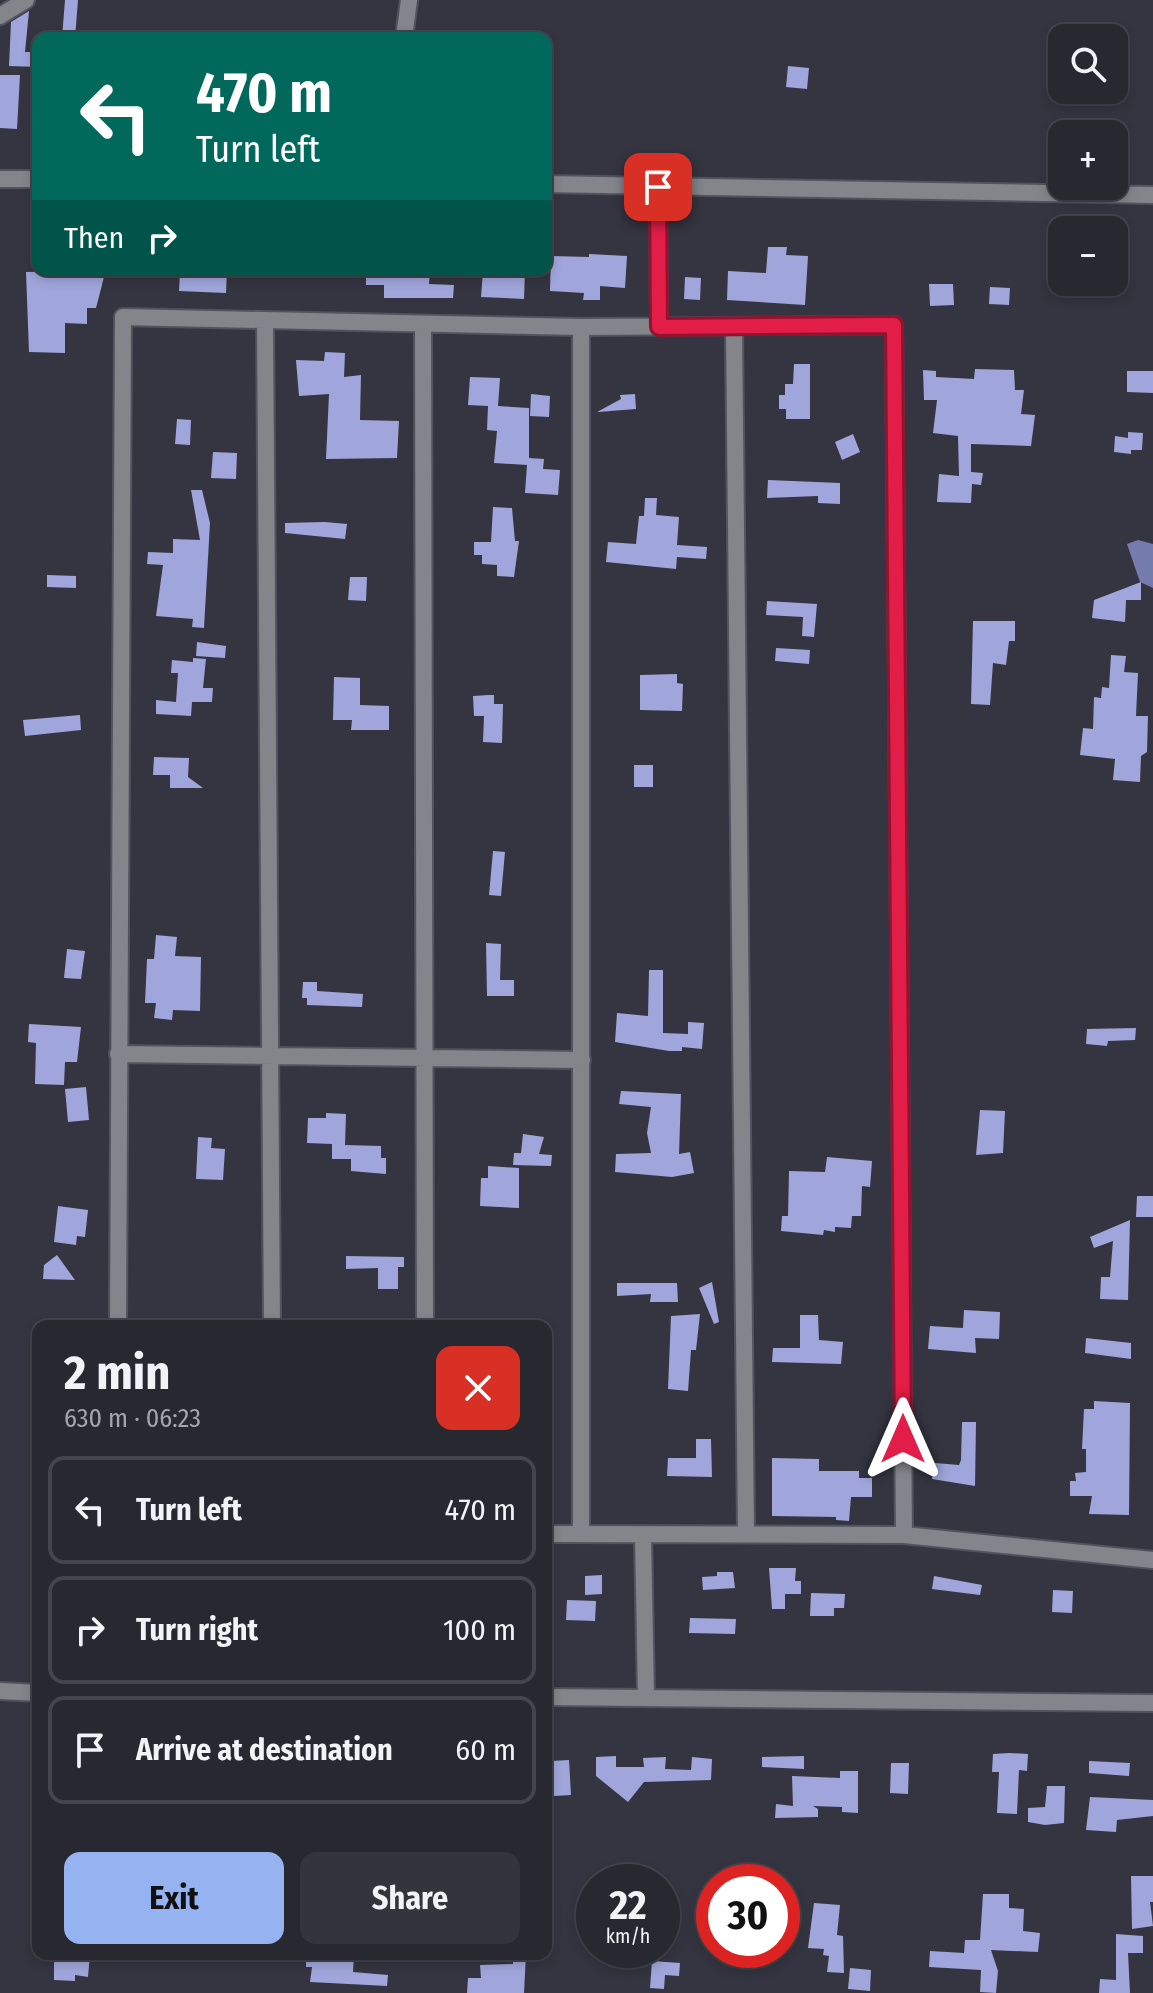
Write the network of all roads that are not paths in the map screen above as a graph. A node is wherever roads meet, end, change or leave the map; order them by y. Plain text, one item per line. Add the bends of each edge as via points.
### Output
1 (26, 0) edge
2 (409, 0) edge
3 (0, 16) edge
4 (405, 32) edge
5 (0, 179) edge
6 (32, 179) edge
7 (552, 184) edge
8 (658, 187) junction
9 (1152, 192) edge
10 (265, 320) junction
11 (423, 324) junction
12 (734, 326) junction
13 (581, 327) junction
14 (659, 327) junction
15 (118, 1054) junction
16 (268, 1054) junction
17 (423, 1059) junction
18 (582, 1060) junction
19 (118, 1320) edge
20 (272, 1320) edge
21 (425, 1320) edge
22 (552, 1534) edge
23 (581, 1534) junction
24 (746, 1534) junction
25 (643, 1535) junction
26 (904, 1535) junction
27 (1153, 1560) edge
28 (0, 1691) edge
29 (32, 1693) edge
30 (552, 1697) edge
31 (646, 1697) junction
32 (1153, 1703) edge

1 - 3 street
2 - 4 street
5 - 6 street
7 - 8 street
8 - 9 street
8 - 14 street
10 - 11 street
10 - 15 street via 123,317
10 - 16 street
11 - 13 street
11 - 17 street
12 - 14 street
12 - 24 street
12 - 26 street via 894,325
13 - 14 street
13 - 18 street
15 - 16 street
15 - 19 street
16 - 17 street
16 - 20 street
17 - 18 street
17 - 21 street
18 - 23 street
22 - 23 street
23 - 25 street
24 - 25 street
24 - 26 street
25 - 31 street
26 - 27 street
28 - 29 street
30 - 31 street
31 - 32 street

